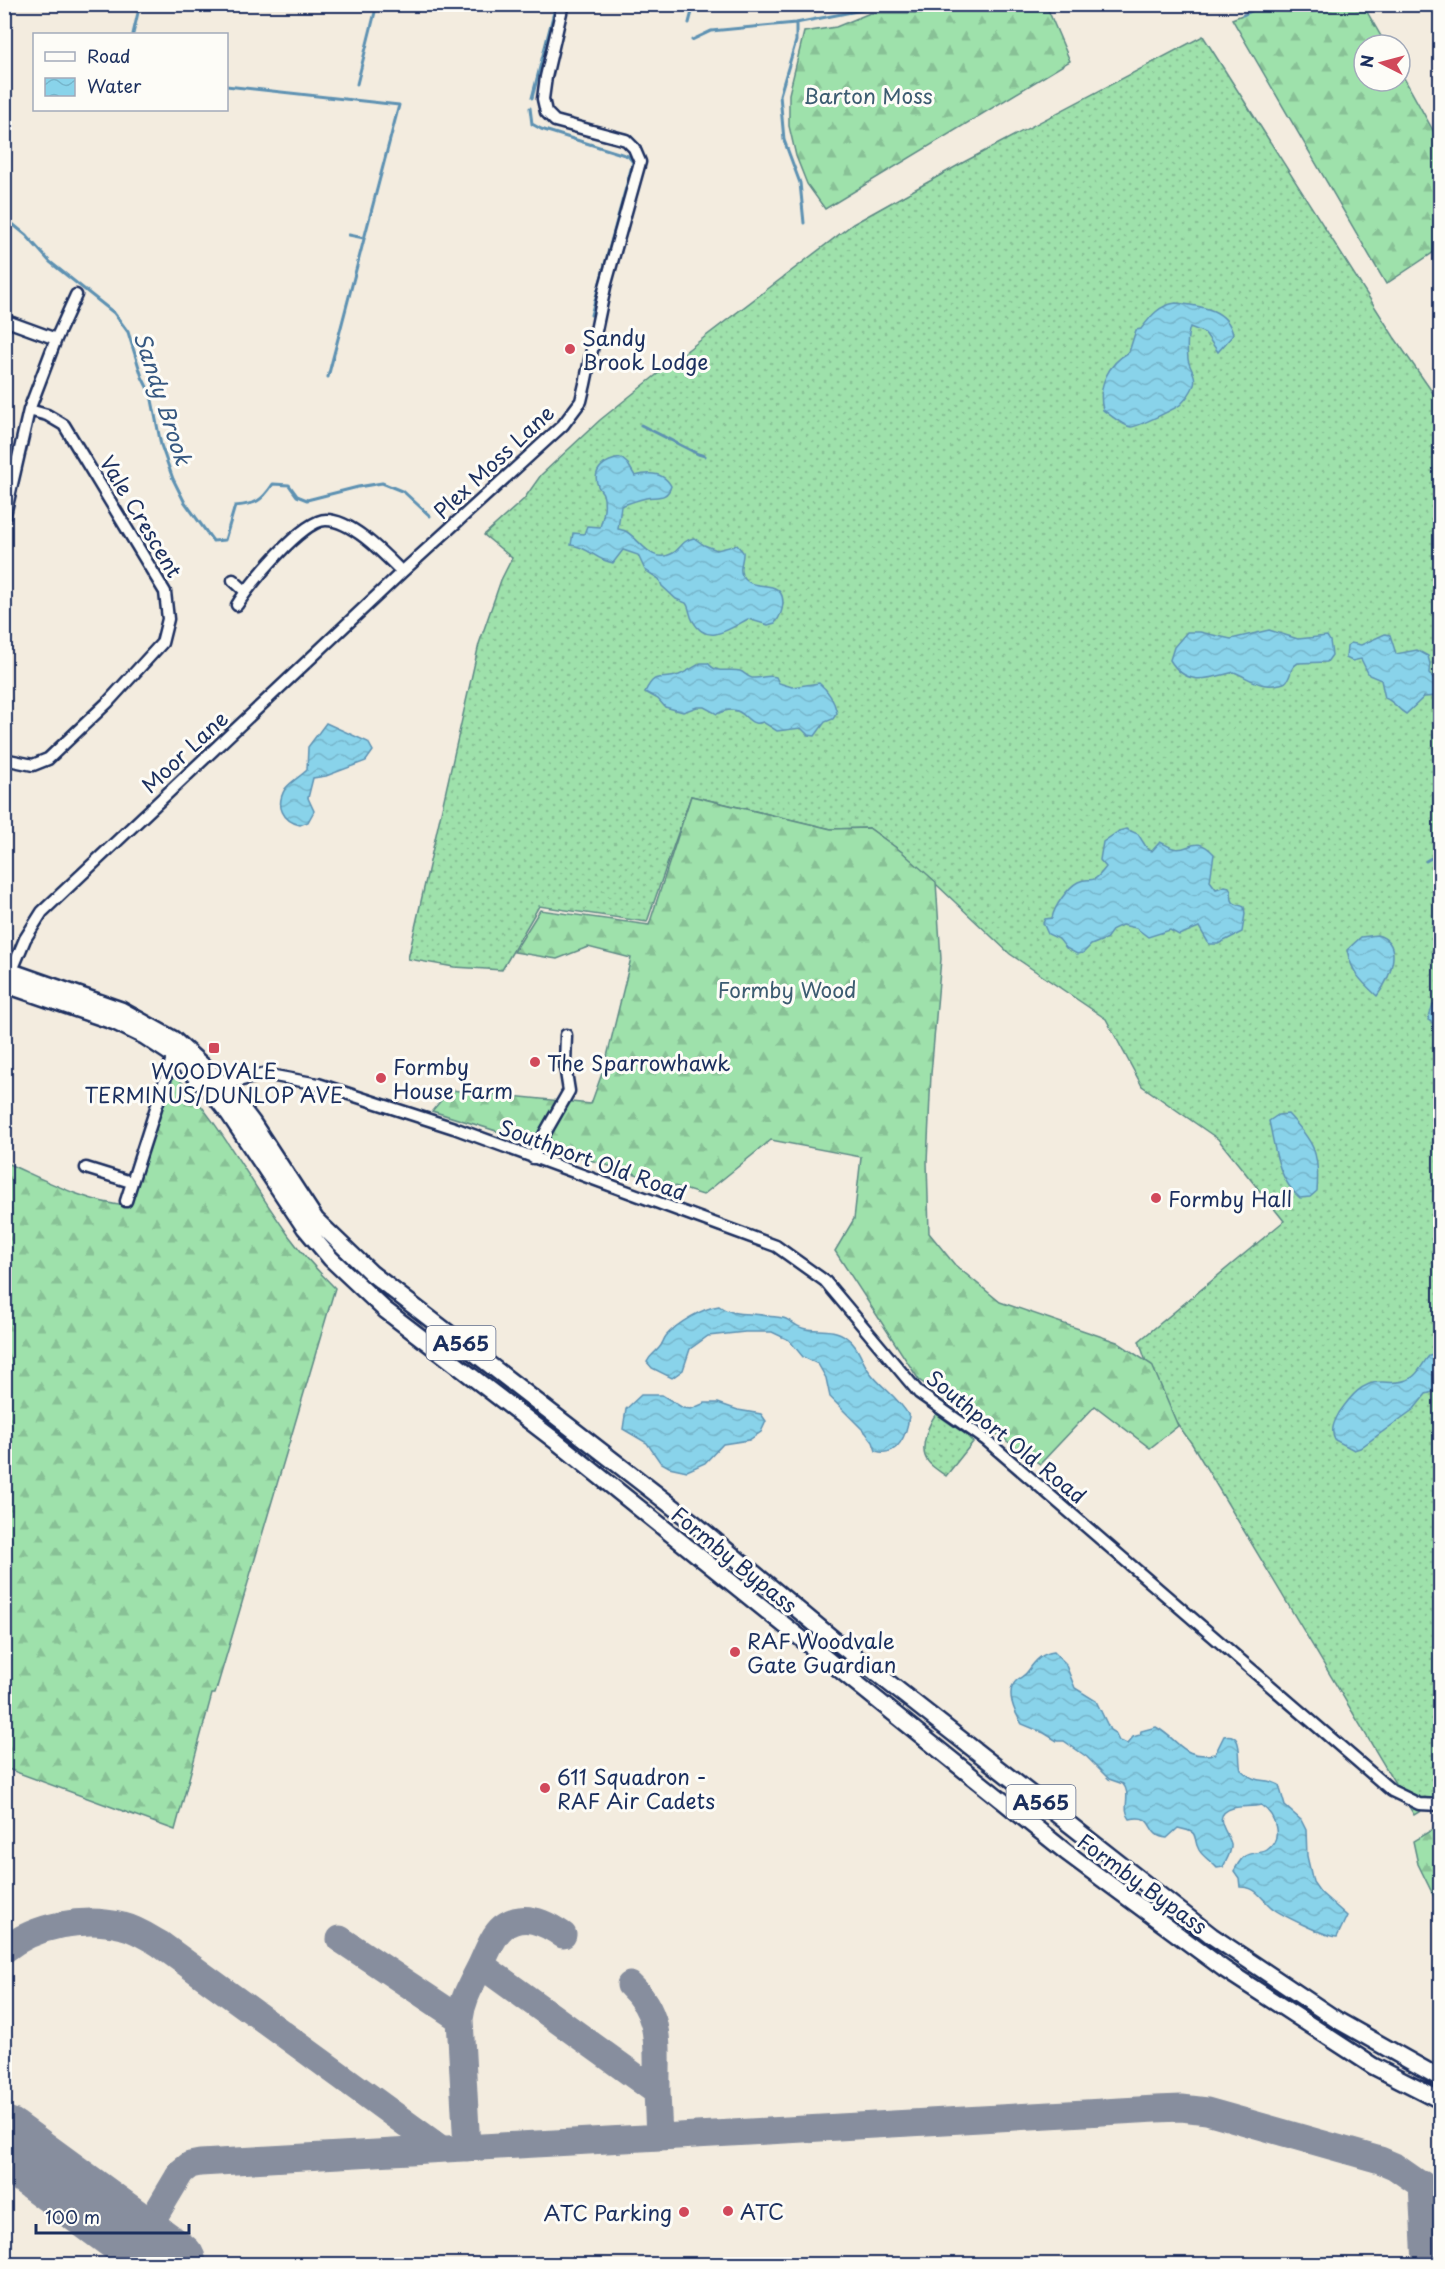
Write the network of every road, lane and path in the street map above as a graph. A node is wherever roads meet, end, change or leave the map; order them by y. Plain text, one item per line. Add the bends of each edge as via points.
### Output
1 (563, 4) edge
2 (76, 295) dead end
3 (4, 320) edge
4 (56, 339) junction
5 (29, 410) junction
6 (5, 519) edge
7 (402, 572) junction
8 (233, 580) dead end
9 (245, 591) junction
10 (237, 605) dead end
11 (4, 759) edge
12 (6, 979) edge
13 (566, 1035) dead end
14 (173, 1055) junction
15 (217, 1087) junction
16 (533, 1158) junction
17 (86, 1168) dead end
18 (131, 1182) junction
19 (126, 1201) dead end
20 (660, 1497) junction
21 (731, 1582) junction
22 (1440, 1805) edge
23 (1440, 2078) edge
24 (1440, 2100) edge

1 - 7 street, Plex Moss Lane via 546,77 546,112 555,121 626,140 640,162 605,286 585,384 580,401 563,425
2 - 4 street
3 - 4 street
4 - 5 street
5 - 6 street
5 - 11 street, Vale Crescent via 64,425 165,592 168,619 162,643 48,759 33,765
7 - 9 street via 366,537 325,520 296,537
7 - 12 street, Moor Lane via 42,912
8 - 9 street
9 - 10 street
12 - 14 highway, A565 via 115,1022
12 - 15 highway, A565 via 121,1010 173,1039
13 - 16 street via 569,1091
14 - 15 highway, A565
14 - 18 street
15 - 16 street, Southport Old Road via 264,1074 318,1084
15 - 20 highway, Formby Bypass / A565 via 252,1122 316,1220 345,1250
15 - 21 highway, Formby Bypass / A565 via 305,1228 356,1284
16 - 22 street, Southport Old Road via 776,1246 825,1281 919,1393 986,1440 1392,1791 1419,1804
17 - 18 street
18 - 19 street
20 - 21 highway via 687,1531 734,1569
20 - 23 highway, Formby Bypass / A565 via 838,1643 1212,1936 1337,2020
21 - 24 highway, Formby Bypass / A565 via 1066,1852 1224,1969 1373,2066

